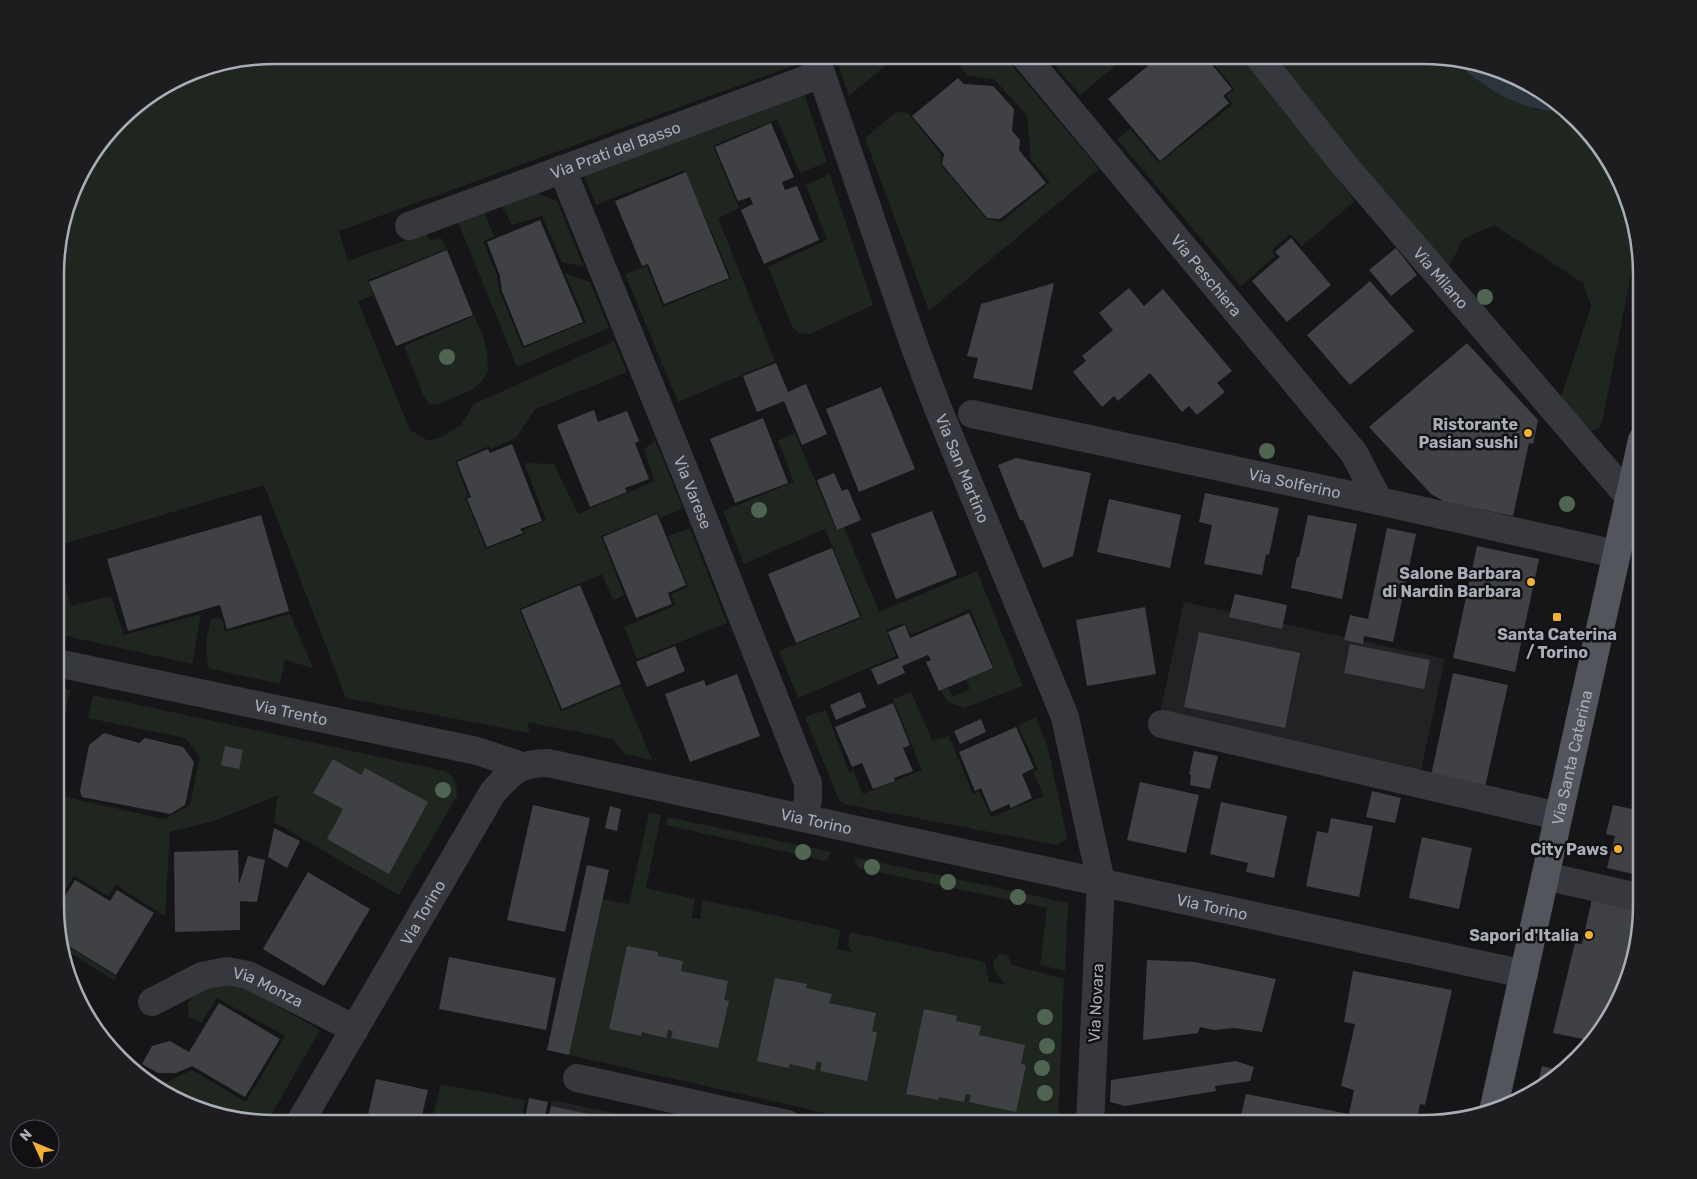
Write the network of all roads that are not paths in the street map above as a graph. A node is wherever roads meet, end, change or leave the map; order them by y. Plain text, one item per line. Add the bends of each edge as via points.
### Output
1 (818, 64) edge
2 (1031, 64) edge
3 (1264, 64) edge
4 (562, 169) junction
5 (409, 226) dead end
6 (972, 414) dead end
7 (1633, 479) edge
8 (1629, 497) junction
9 (1379, 501) junction
10 (1616, 554) junction
11 (64, 664) edge
12 (1162, 724) dead end
13 (522, 766) junction
14 (1558, 816) junction
15 (804, 818) junction
16 (1546, 876) junction
17 (1102, 882) junction
18 (1633, 896) edge
19 (1524, 974) junction
20 (152, 1002) dead end
21 (355, 1029) junction
22 (577, 1078) dead end
23 (1495, 1102) edge
24 (304, 1115) edge
25 (746, 1115) edge
26 (1090, 1115) edge

1 - 4 street, Via Prati del Basso
1 - 17 street, Via San Martino via 937,406 1065,717
2 - 9 street, Via Peschiera via 1354,453
3 - 8 street, Via Milano via 1345,166
4 - 5 street, Via Prati del Basso
4 - 15 street, Via Varese via 808,783
6 - 9 street, Via Solferino
7 - 8 main road, Via Santa Caterina
8 - 10 main road, Via Santa Caterina
9 - 10 street, Via Solferino
10 - 14 main road, Via Santa Caterina
11 - 13 street, Via Trento via 477,751
12 - 14 street
13 - 15 street, Via Torino via 548,763
13 - 21 street, Via Torino via 493,792
14 - 16 main road, Via Santa Caterina
15 - 17 street, Via Torino
16 - 18 street
16 - 19 main road, Via Santa Caterina
17 - 19 street, Via Torino
17 - 26 street, Via Novara
19 - 23 main road, Via Santa Caterina
20 - 21 street, Via Monza via 202,976 227,971 248,975
21 - 24 street, Via Torino
22 - 25 street

